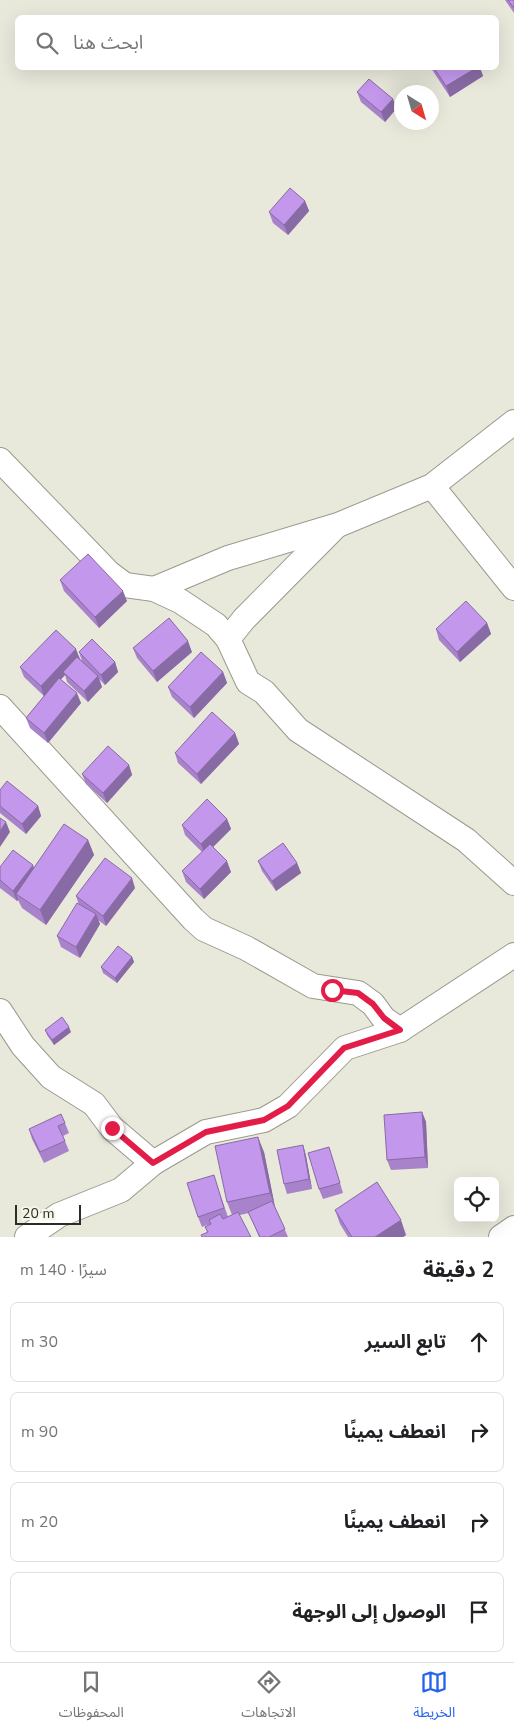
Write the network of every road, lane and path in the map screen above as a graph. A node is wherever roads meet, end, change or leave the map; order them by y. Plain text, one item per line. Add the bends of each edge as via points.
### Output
1 (514, 422) edge
2 (0, 460) edge
3 (432, 486) junction
4 (338, 525) junction
5 (514, 588) edge
6 (154, 589) junction
7 (228, 639) junction
8 (0, 707) edge
9 (514, 883) edge
10 (514, 955) edge
11 (0, 1011) edge
12 (400, 1030) junction
13 (153, 1163) junction
14 (514, 1228) edge
15 (27, 1237) edge
16 (501, 1237) edge

1 - 3 street
2 - 6 street via 109,573 125,585
3 - 4 street
3 - 5 street
4 - 6 street via 228,558
4 - 7 street
6 - 7 street via 180,601 216,625
7 - 9 street via 248,682 264,692 298,730 466,840
8 - 12 street via 204,929 246,948 313,986 358,993
10 - 12 street
11 - 13 street via 23,1046 51,1077 94,1104 112,1128
12 - 13 street via 344,1048 288,1106 264,1120 206,1132
13 - 15 street via 121,1190 59,1215
14 - 16 street

